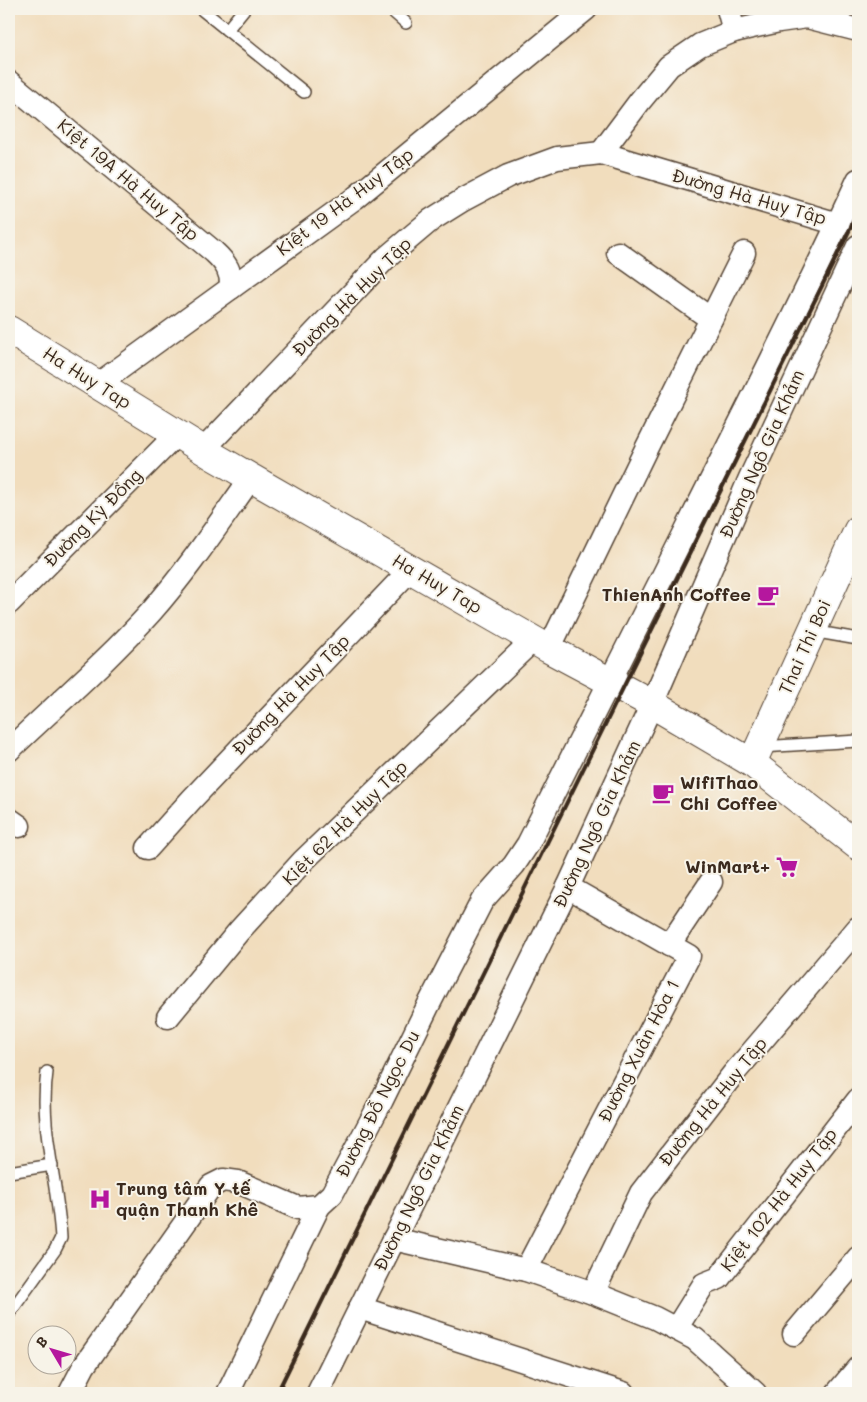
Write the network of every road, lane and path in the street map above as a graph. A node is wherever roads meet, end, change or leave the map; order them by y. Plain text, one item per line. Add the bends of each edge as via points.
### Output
1 (201, 9) edge
2 (244, 9) edge
3 (390, 9) edge
4 (586, 9) edge
5 (728, 9) edge
6 (406, 23) dead end
7 (227, 30) junction
8 (858, 30) edge
9 (734, 31) junction
10 (9, 82) edge
11 (304, 92) dead end
12 (601, 154) junction
13 (858, 180) edge
14 (838, 224) junction
15 (858, 246) edge
16 (618, 253) dead end
17 (744, 253) dead end
18 (231, 288) junction
19 (711, 319) junction
20 (9, 330) edge
21 (97, 385) junction
22 (177, 434) junction
23 (204, 450) junction
24 (251, 478) junction
25 (858, 530) edge
26 (411, 569) junction
27 (9, 603) edge
28 (812, 631) junction
29 (858, 639) edge
30 (542, 644) junction
31 (611, 682) junction
32 (652, 704) junction
33 (858, 741) edge
34 (9, 750) edge
35 (756, 755) junction
36 (858, 846) edge
37 (148, 848) dead end
38 (711, 882) dead end
39 (568, 888) junction
40 (858, 928) edge
41 (669, 945) junction
42 (168, 1017) dead end
43 (47, 1072) dead end
44 (858, 1100) edge
45 (52, 1165) junction
46 (9, 1172) edge
47 (318, 1206) junction
48 (394, 1240) junction
49 (858, 1258) edge
50 (526, 1270) junction
51 (593, 1293) junction
52 (360, 1308) junction
53 (9, 1314) edge
54 (676, 1329) junction
55 (794, 1334) dead end
56 (858, 1368) edge
57 (70, 1393) edge
58 (228, 1393) edge
59 (318, 1393) edge
60 (623, 1393) edge
61 (755, 1393) edge
62 (836, 1393) edge

1 - 7 lane
2 - 7 lane
3 - 6 lane
4 - 18 street, Kiệt 19 Hà Huy Tập via 355,198
5 - 9 street
7 - 11 lane
8 - 9 street via 807,17
9 - 12 street via 700,45 670,66
10 - 18 street, Kiệt 19A Hà Huy Tập via 214,252 229,269
12 - 14 street, Đường Hà Huy Tập
12 - 23 street, Đường Hà Huy Tập via 558,158 515,174 431,220 386,258
13 - 14 street, Đường Đỗ Ngọc Du
14 - 31 street, Đường Đỗ Ngọc Du
15 - 32 street, Đường Ngô Gia Khảm via 750,478
16 - 19 street
17 - 19 street, Kiệt 62 Hà Huy Tập
18 - 21 street, Kiệt 19 Hà Huy Tập
19 - 30 street, Kiệt 62 Hà Huy Tập
20 - 21 street, Ha Huy Tap
21 - 22 street, Ha Huy Tap
22 - 23 street, Ha Huy Tap
22 - 27 street, Đường Kỳ Đồng
23 - 24 street, Ha Huy Tap
24 - 26 street, Ha Huy Tap
24 - 34 street via 151,612
25 - 28 street, Thai Thi Boi
26 - 30 street, Ha Huy Tap
26 - 37 street, Đường Hà Huy Tập
28 - 29 lane
28 - 35 street, Thai Thi Boi
30 - 31 street, Ha Huy Tap
30 - 42 street, Kiệt 62 Hà Huy Tập via 303,861 239,931
31 - 32 street, Ha Huy Tap
31 - 47 street, Đường Đỗ Ngọc Du via 528,844 482,901 378,1109 332,1194
32 - 35 street, Ha Huy Tap
32 - 39 street, Đường Ngô Gia Khảm
33 - 35 lane
35 - 36 street, Ha Huy Tap
38 - 41 street
39 - 41 street, Đường Xuân Hòa 1
39 - 48 street, Đường Ngô Gia Khảm
40 - 51 street, Đường Hà Huy Tập via 734,1073 641,1193
41 - 50 street, Đường Xuân Hòa 1 via 689,956
43 - 45 lane via 44,1089
44 - 54 street, Kiệt 102 Hà Huy Tập via 719,1278 704,1284
45 - 46 lane
45 - 53 lane via 61,1238
47 - 57 street via 298,1208 238,1182 223,1180 211,1186 84,1366
47 - 58 street, Đường Đỗ Ngọc Du
48 - 50 street
48 - 52 street, Đường Ngô Gia Khảm
49 - 55 street
50 - 51 street
51 - 54 street
52 - 59 street, Đường Ngô Gia Khảm
52 - 60 street
54 - 61 street via 695,1339
56 - 62 street

